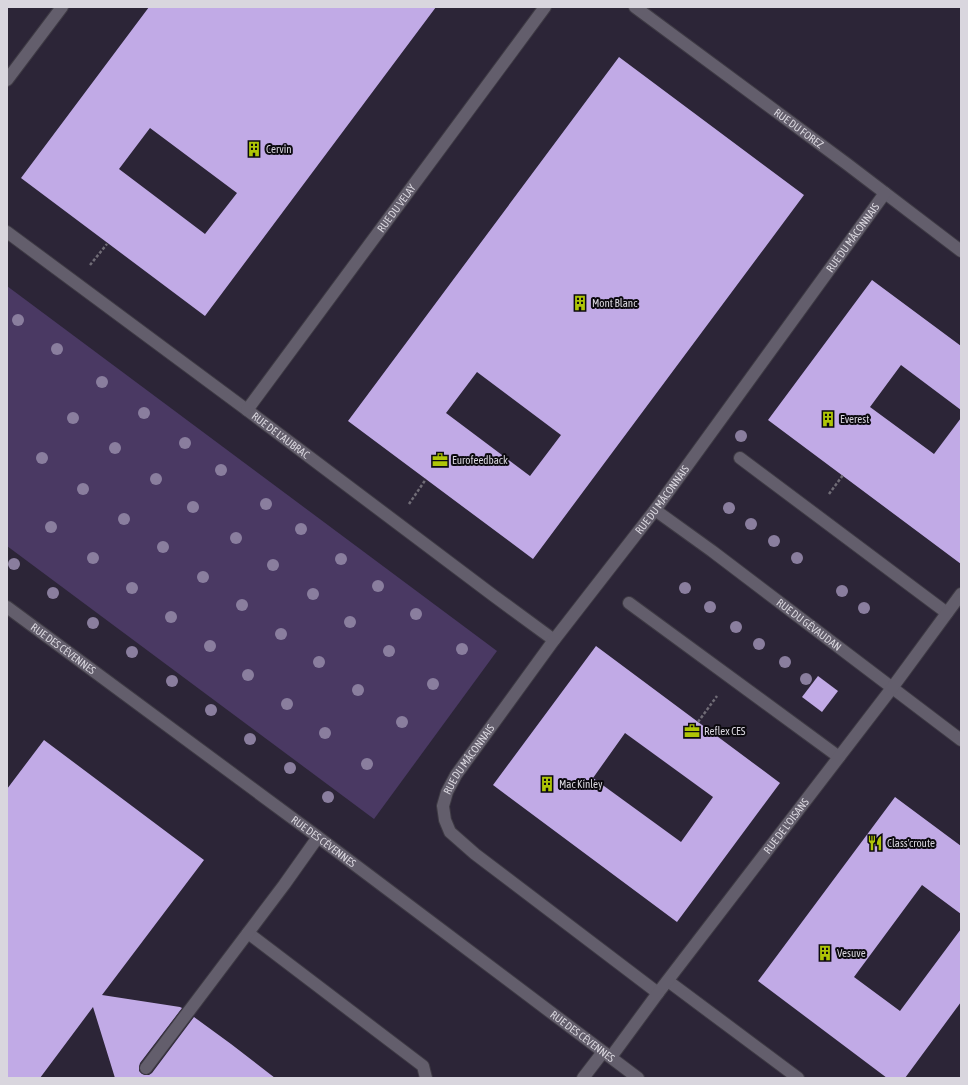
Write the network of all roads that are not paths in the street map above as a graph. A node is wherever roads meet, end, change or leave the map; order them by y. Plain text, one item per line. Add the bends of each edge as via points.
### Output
1 (62, 7) edge
2 (545, 7) edge
3 (635, 7) edge
4 (7, 80) edge
5 (885, 194) junction
6 (7, 232) edge
7 (961, 252) edge
8 (247, 410) junction
9 (740, 458) dead end
10 (655, 510) junction
11 (961, 594) edge
12 (629, 603) dead end
13 (7, 607) edge
14 (947, 613) junction
15 (554, 640) junction
16 (892, 688) junction
17 (961, 740) edge
18 (839, 757) junction
19 (318, 837) junction
20 (248, 933) junction
21 (668, 981) junction
22 (658, 993) junction
23 (607, 1055) junction
24 (146, 1068) dead end
25 (426, 1078) edge
26 (583, 1078) edge
27 (638, 1078) edge
28 (798, 1078) edge

1 - 4 street
2 - 8 street, RUE DU VELAY
3 - 5 street, RUE DU FOREZ
5 - 7 street, RUE DU FOREZ
5 - 10 street, RUE DU MÂCONNAIS
6 - 8 street, RUE DE L'AUBRAC
8 - 15 street, RUE DE L'AUBRAC
9 - 14 street
10 - 15 street, RUE DU MÂCONNAIS
10 - 16 street, RUE DU GÉVAUDAN
11 - 14 street, RUE DE L'OISANS
12 - 18 street
13 - 19 street, RUE DES CÉVENNES
14 - 16 street, RUE DE L'OISANS
15 - 22 street, RUE DU MÂCONNAIS via 456,775 446,792 443,806 445,820 450,832 475,854
16 - 17 street, RUE DU GÉVAUDAN
16 - 18 street, RUE DE L'OISANS
18 - 21 street, RUE DE L'OISANS
19 - 20 street
19 - 23 street, RUE DES CÉVENNES
20 - 24 street
20 - 25 street via 423,1066
21 - 22 street, RUE DE L'OISANS
21 - 28 street
22 - 23 street, RUE DE L'OISANS
23 - 26 street, RUE DE L'OISANS
23 - 27 street, RUE DES CÉVENNES

